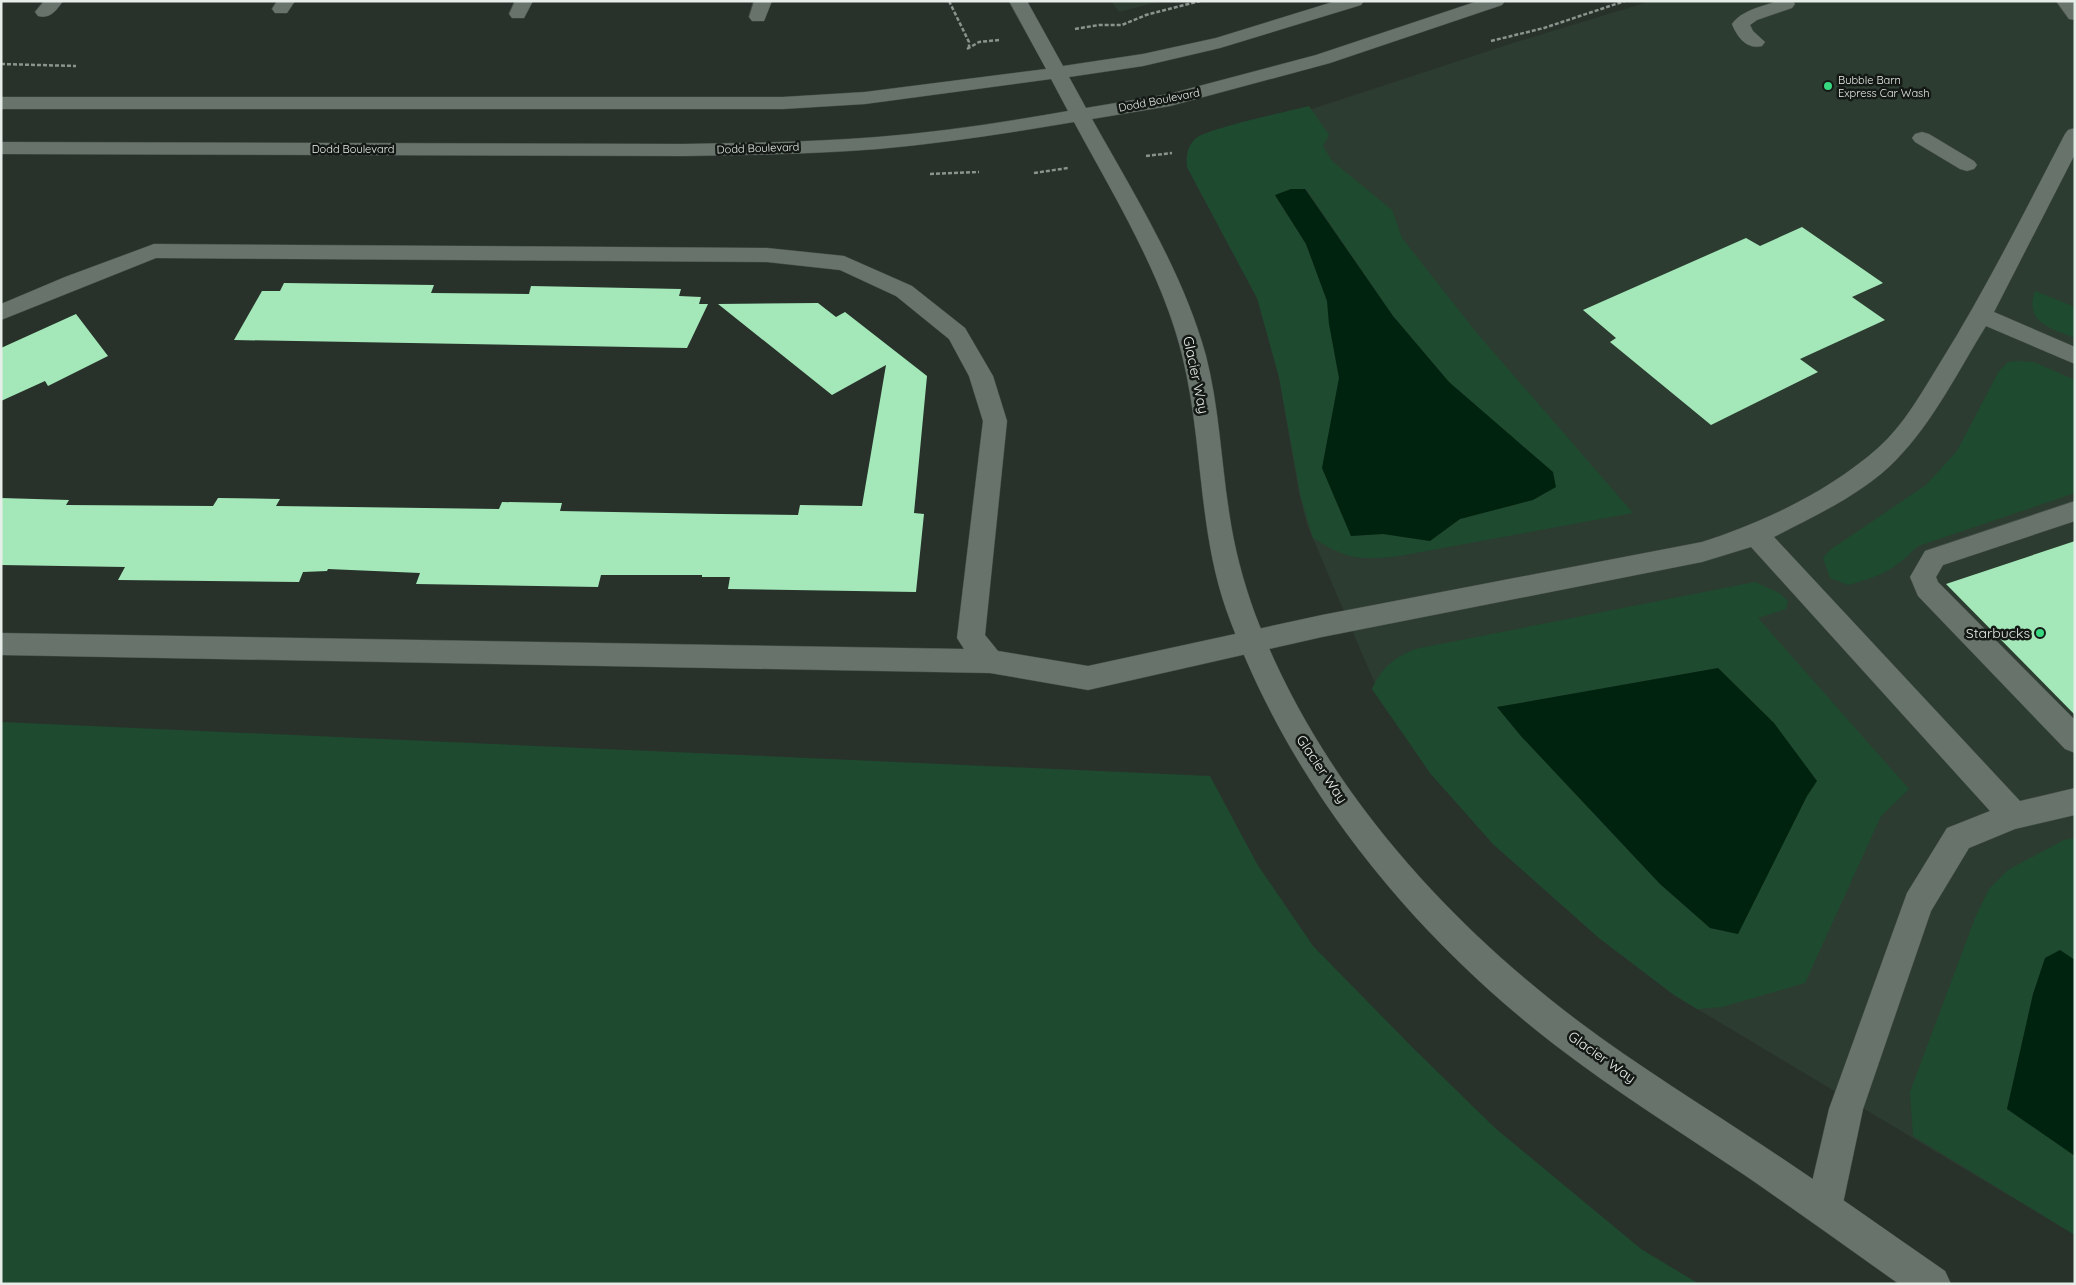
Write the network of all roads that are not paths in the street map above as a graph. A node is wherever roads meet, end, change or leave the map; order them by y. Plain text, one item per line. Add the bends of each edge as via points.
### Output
1 (1018, 1) edge
2 (1355, 1) edge
3 (1496, 1) edge
4 (1786, 4) dead end
5 (1756, 42) dead end
6 (1059, 73) junction
7 (1, 103) edge
8 (1081, 114) junction
9 (2075, 134) edge
10 (1922, 138) dead end
11 (1, 148) edge
12 (1967, 165) dead end
13 (1, 313) edge
14 (1981, 315) junction
15 (2075, 356) edge
16 (2075, 510) edge
17 (1756, 536) junction
18 (1253, 642) junction
19 (1, 644) edge
20 (990, 661) junction
21 (2075, 740) edge
22 (2075, 801) edge
23 (2014, 816) junction
24 (1824, 1208) junction
25 (1898, 1273) edge
26 (1932, 1284) edge

1 - 6 street, Glacier Way
2 - 6 street via 1220,43 1143,60
3 - 8 street, Dodd Boulevard via 1254,79 1170,100
4 - 5 street via 1750,16 1741,24 1745,34
6 - 7 street via 865,98 783,103
6 - 8 street, Glacier Way
8 - 11 street, Dodd Boulevard via 971,133 877,143 782,148
8 - 18 street, Glacier Way via 1163,273 1188,334 1204,406 1221,542 1240,611
9 - 14 street
10 - 12 street
13 - 20 street via 154,251 767,255 844,263 904,291 957,334 981,376 995,421 971,638
14 - 15 street
14 - 17 street via 1918,416 1887,454 1840,490
16 - 21 street via 1934,558 1924,577 1927,588
17 - 18 street via 1702,552
17 - 23 street
18 - 20 street via 1088,678
18 - 24 street, Glacier Way via 1306,750 1402,880 1489,967 1592,1052
19 - 20 street
22 - 23 street
23 - 24 street via 1958,838 1918,904 1846,1109
24 - 25 street, Glacier Way
25 - 26 street, Glacier Way

